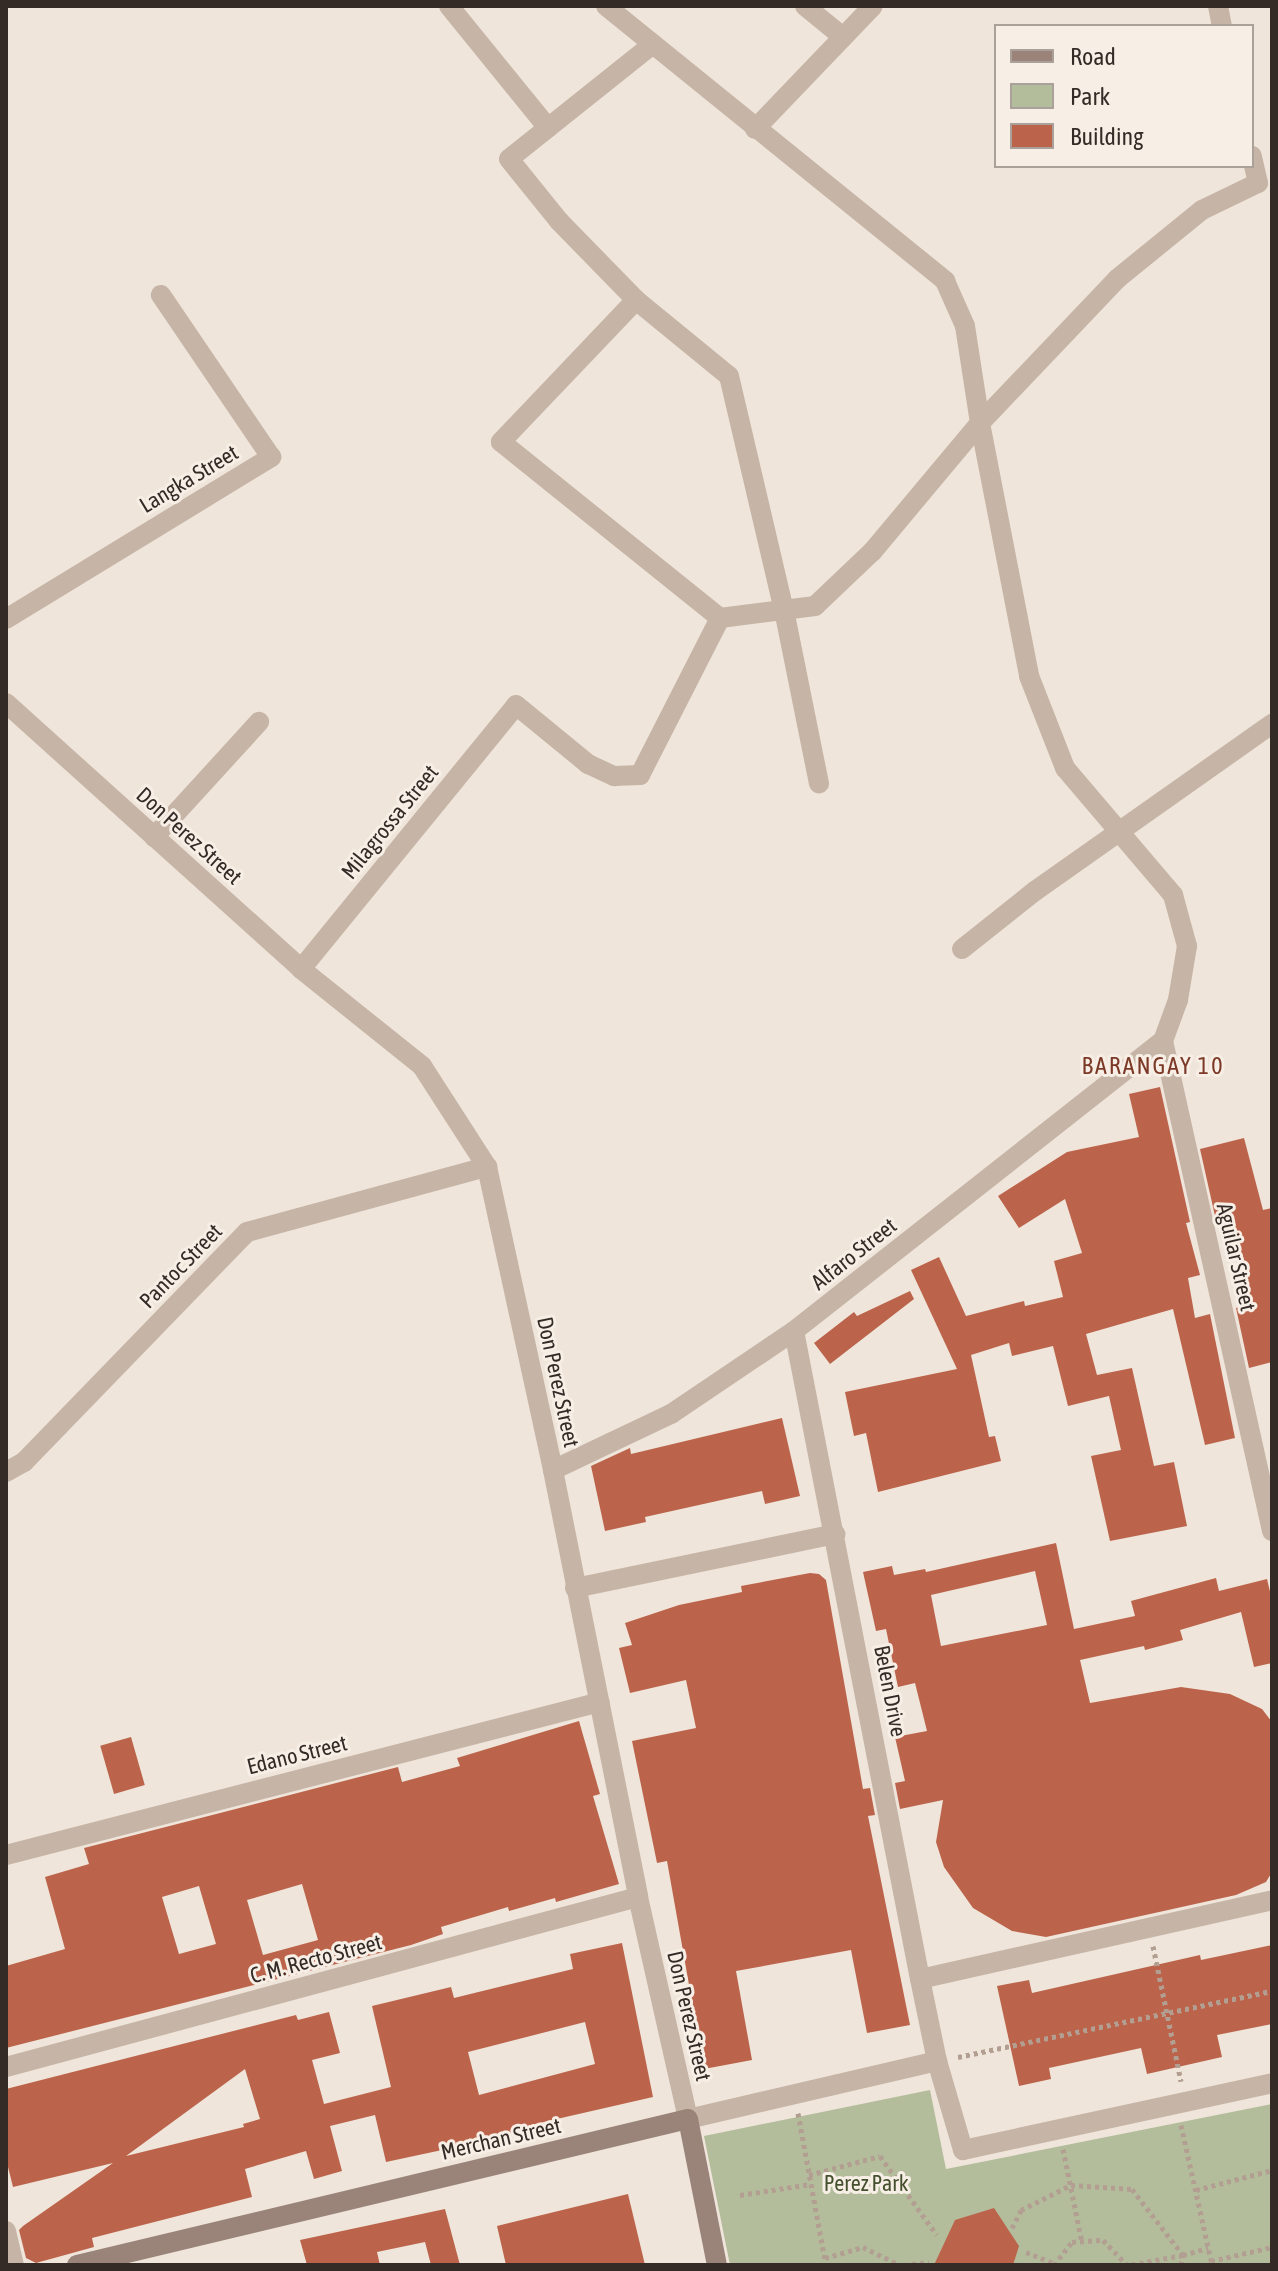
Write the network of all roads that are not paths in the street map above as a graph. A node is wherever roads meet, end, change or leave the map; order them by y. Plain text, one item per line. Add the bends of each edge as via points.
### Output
1 (449, 6) edge
2 (606, 6) edge
3 (805, 6) edge
4 (873, 6) edge
5 (843, 37) junction
6 (653, 44) junction
7 (548, 128) junction
8 (755, 129) junction
9 (1254, 165) edge
10 (161, 295) dead end
11 (636, 300) junction
12 (980, 423) junction
13 (784, 610) junction
14 (720, 618) junction
15 (6, 619) edge
16 (6, 703) edge
17 (259, 722) dead end
18 (1272, 724) edge
19 (819, 784) dead end
20 (1121, 832) junction
21 (154, 837) junction
22 (962, 949) dead end
23 (301, 969) junction
24 (1163, 1041) junction
25 (487, 1167) junction
26 (794, 1331) junction
27 (553, 1470) junction
28 (6, 1472) edge
29 (1272, 1531) edge
30 (835, 1534) junction
31 (575, 1588) junction
32 (600, 1702) junction
33 (6, 1855) edge
34 (638, 1897) junction
35 (1272, 1900) edge
36 (920, 1979) junction
37 (937, 2061) junction
38 (6, 2067) edge
39 (1272, 2083) edge
40 (688, 2119) junction
41 (6, 2231) edge
42 (14, 2265) edge
43 (77, 2265) edge
44 (717, 2265) edge

1 - 7 street
2 - 6 street
3 - 5 street
4 - 5 street
5 - 8 street
6 - 7 street
6 - 8 street
7 - 11 street via 509,159 559,221
8 - 12 street via 945,281 965,326
9 - 12 street via 1258,183 1202,210 1117,279
10 - 15 street, Langka Street via 271,457
11 - 13 street via 729,376
11 - 14 street via 501,442
12 - 13 street via 872,552 815,606
12 - 20 street via 1029,676 1065,768
13 - 14 street
13 - 19 street
14 - 23 street, Milagrossa Street via 640,775 614,776 588,764 516,705
16 - 21 street, Don Perez Street
17 - 21 street
18 - 20 street
20 - 22 street
20 - 24 street via 1173,895 1187,946 1178,1000
21 - 23 street, Don Perez Street
23 - 25 street, Don Perez Street via 422,1066
24 - 26 street, Alfaro Street
24 - 29 street, Aguilar Street
25 - 27 street, Don Perez Street
25 - 28 street, Pantoc Street via 247,1232 24,1462
26 - 27 street, Alfaro Street via 671,1414
26 - 30 street, Belen Drive
27 - 31 street, Don Perez Street
30 - 31 street
30 - 36 street, Belen Drive
31 - 32 street, Don Perez Street
32 - 33 street, Edano Street
32 - 34 street, Don Perez Street
34 - 38 street, C. M. Recto Street
34 - 40 street, Don Perez Street
35 - 36 street
36 - 37 street, Belen Drive
37 - 39 street, Belen Drive via 963,2150 1179,2097
37 - 40 street, Merchan Street
40 - 43 main road, Merchan Street
40 - 44 main road, Don Perez Street
41 - 42 street

